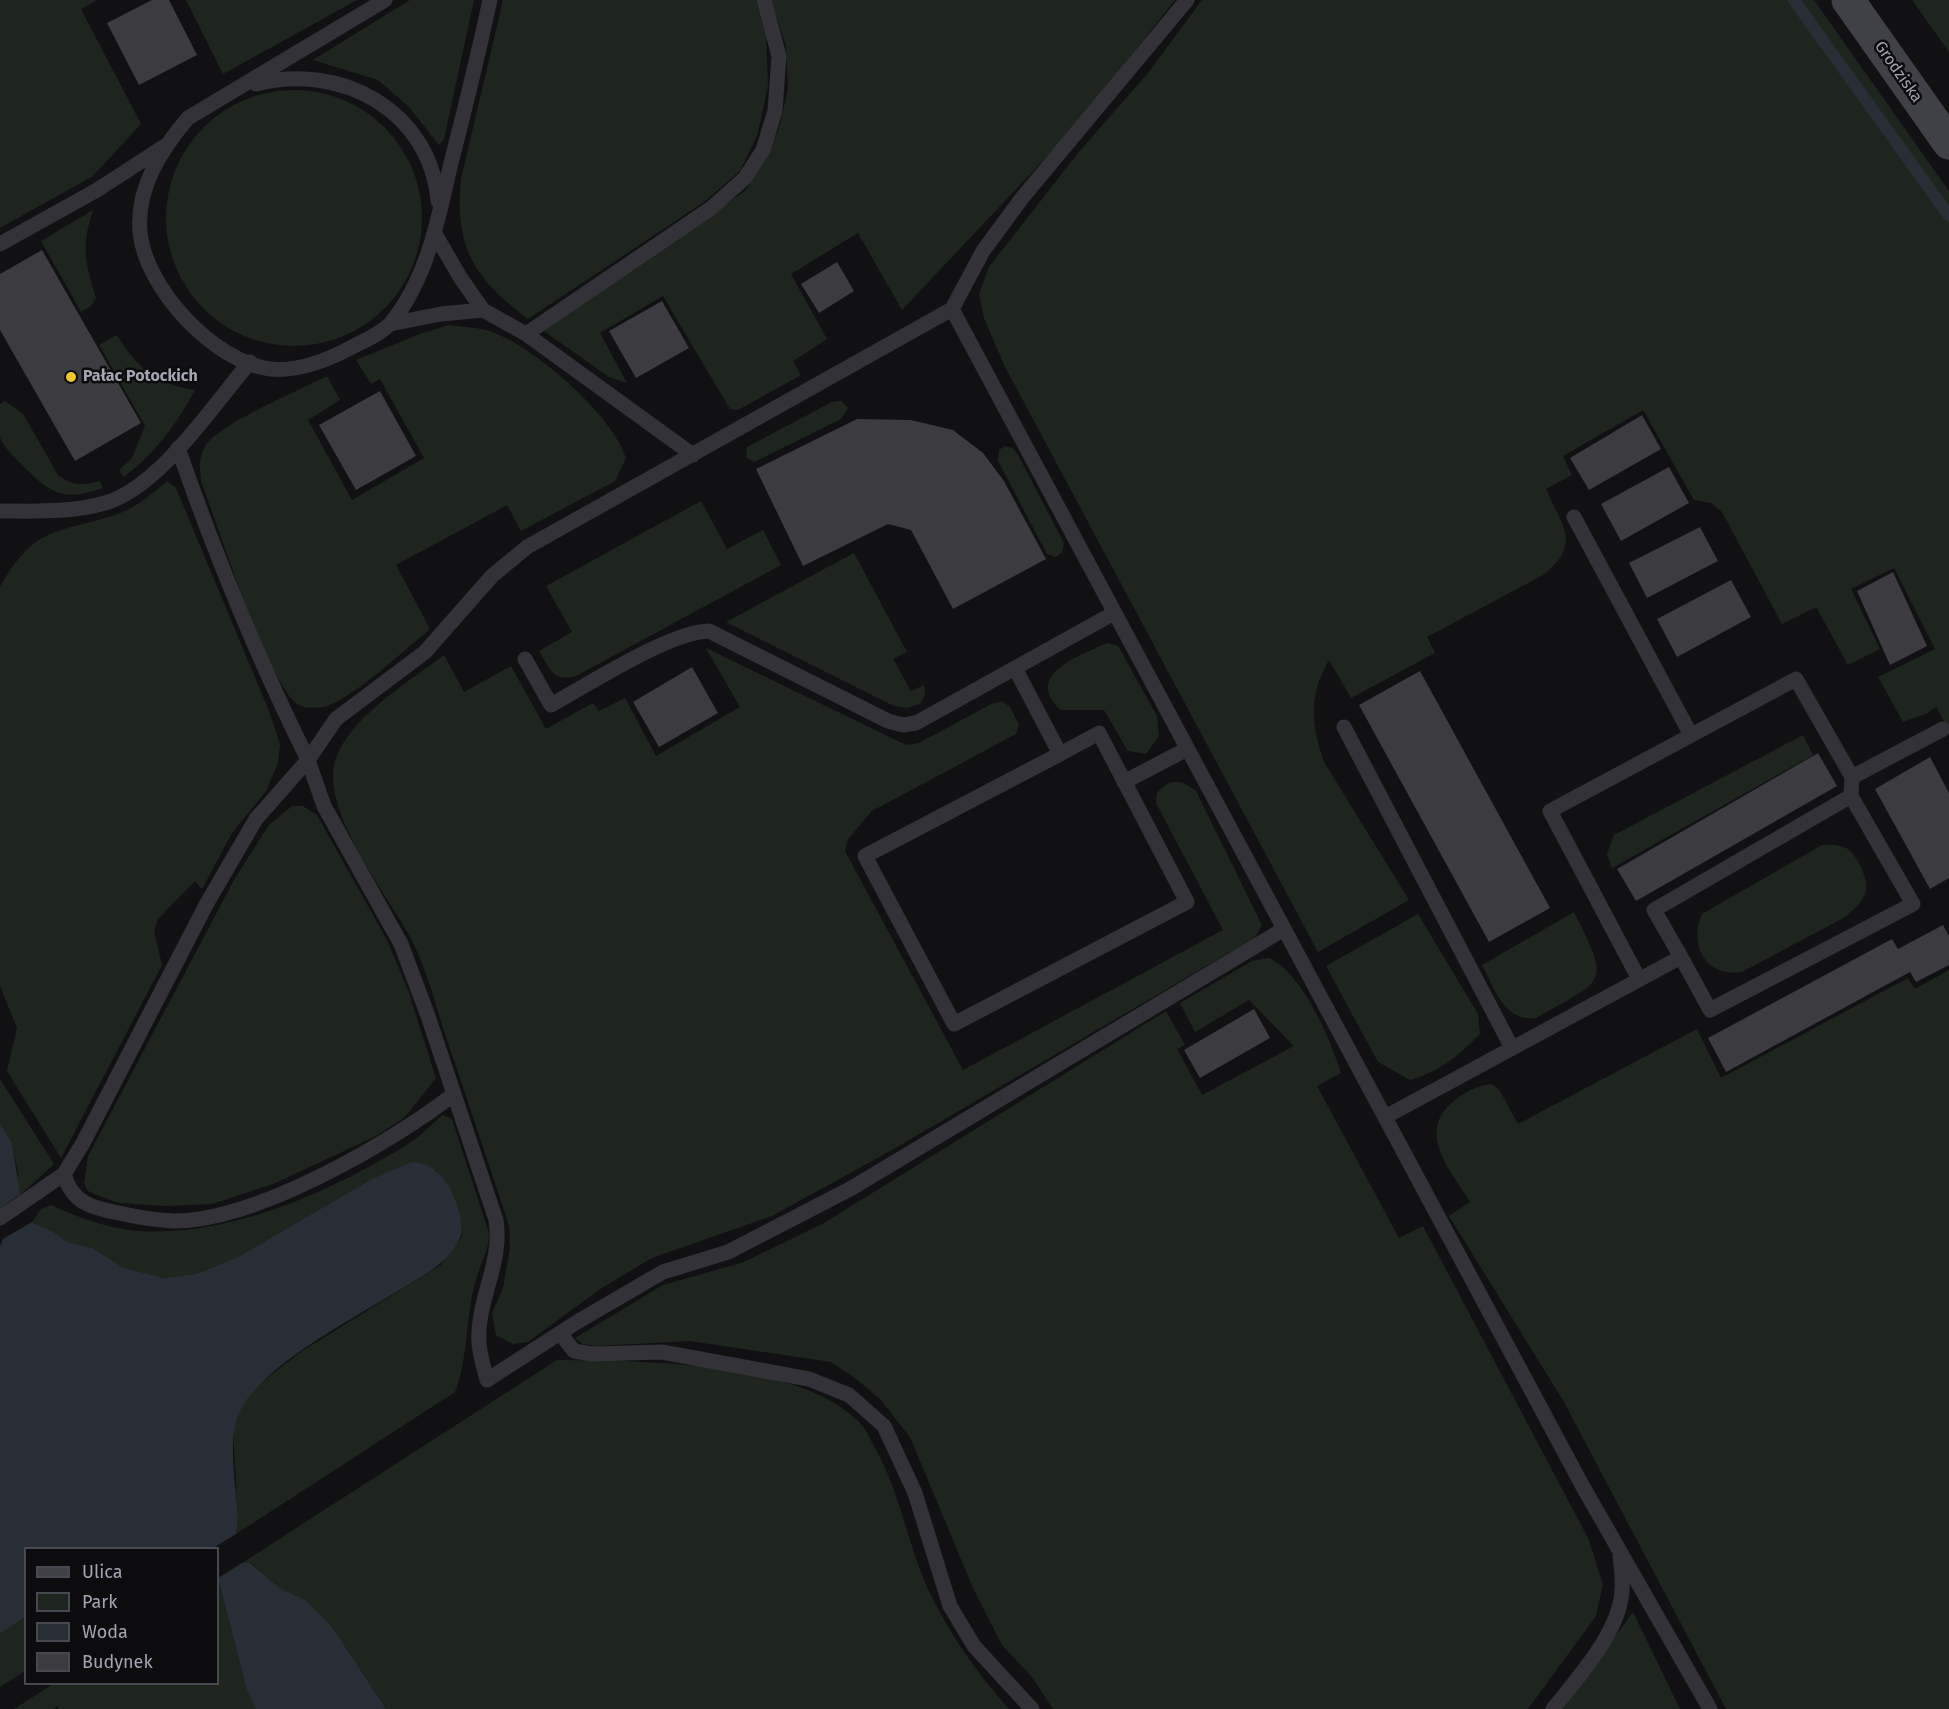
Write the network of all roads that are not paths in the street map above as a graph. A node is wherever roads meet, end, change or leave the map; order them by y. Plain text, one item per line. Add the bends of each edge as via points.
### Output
1 (385, 0) edge
2 (490, 0) edge
3 (764, 0) edge
4 (1187, 0) edge
5 (1848, 0) edge
6 (240, 88) junction
7 (1949, 143) edge
8 (166, 146) junction
9 (439, 213) junction
10 (435, 234) junction
11 (0, 244) edge
12 (952, 309) junction
13 (483, 310) junction
14 (390, 324) junction
15 (525, 334) junction
16 (250, 362) junction
17 (178, 448) junction
18 (693, 455) junction
19 (0, 511) edge
20 (1574, 516) dead end
21 (1114, 613) junction
22 (525, 659) dead end
23 (1015, 668) junction
24 (1344, 727) dead end
25 (1944, 729) dead end
26 (1691, 735) junction
27 (1187, 749) junction
28 (1060, 754) junction
29 (308, 760) junction
30 (1852, 777) junction
31 (1124, 782) junction
32 (1851, 796) junction
33 (1284, 929) junction
34 (1681, 957) junction
35 (1639, 980) junction
36 (1512, 1048) junction
37 (454, 1094) junction
38 (1385, 1117) junction
39 (64, 1174) junction
40 (0, 1218) edge
41 (560, 1333) junction
42 (1619, 1550) junction
43 (1032, 1709) edge
44 (1553, 1709) edge
45 (1710, 1709) edge

1 - 6 lane
2 - 9 lane
3 - 15 lane via 779,56 776,111 763,150 745,178 710,209
4 - 12 lane via 1022,198 983,251
5 - 7 main road, Grodziska
6 - 8 lane via 188,118
6 - 9 lane via 293,76 325,80 380,100 403,123 424,153 436,180
8 - 11 lane
8 - 16 lane via 141,204 140,232 147,263 182,316 207,339
9 - 10 lane
10 - 13 lane
10 - 14 lane via 420,276
12 - 18 lane
12 - 21 lane
13 - 14 lane
13 - 15 lane
14 - 16 lane via 329,359 298,368 269,369
15 - 18 lane
16 - 17 lane
17 - 19 lane via 129,493 105,503
17 - 29 lane via 205,528
18 - 29 lane via 507,561 430,646 336,719
20 - 26 lane
21 - 23 lane
21 - 27 lane
22 - 23 lane via 551,705 671,640 693,631 709,631 888,722 903,725 916,723
23 - 28 lane
24 - 36 lane
25 - 30 lane
26 - 30 lane via 1796,679
26 - 35 lane via 1550,811
27 - 31 lane
27 - 33 lane
28 - 31 lane via 1099,733
28 - 31 lane via 866,856 954,1024 1188,902
29 - 37 lane via 324,806 401,944
29 - 39 lane via 256,819
30 - 32 lane
32 - 34 lane via 1654,910
32 - 34 lane via 1913,904 1710,1010
33 - 38 lane
33 - 41 lane via 849,1189 728,1252 663,1272
34 - 35 lane
35 - 36 lane
36 - 38 lane
37 - 39 lane via 392,1138 283,1193 235,1212 175,1221 91,1208 67,1185
37 - 41 lane via 499,1238 478,1342 487,1380
38 - 42 lane
39 - 40 lane
41 - 43 lane via 574,1351 662,1352 809,1379 849,1395 884,1426 915,1493 950,1606 974,1647
42 - 44 lane via 1623,1589 1619,1611 1596,1654
42 - 45 lane

